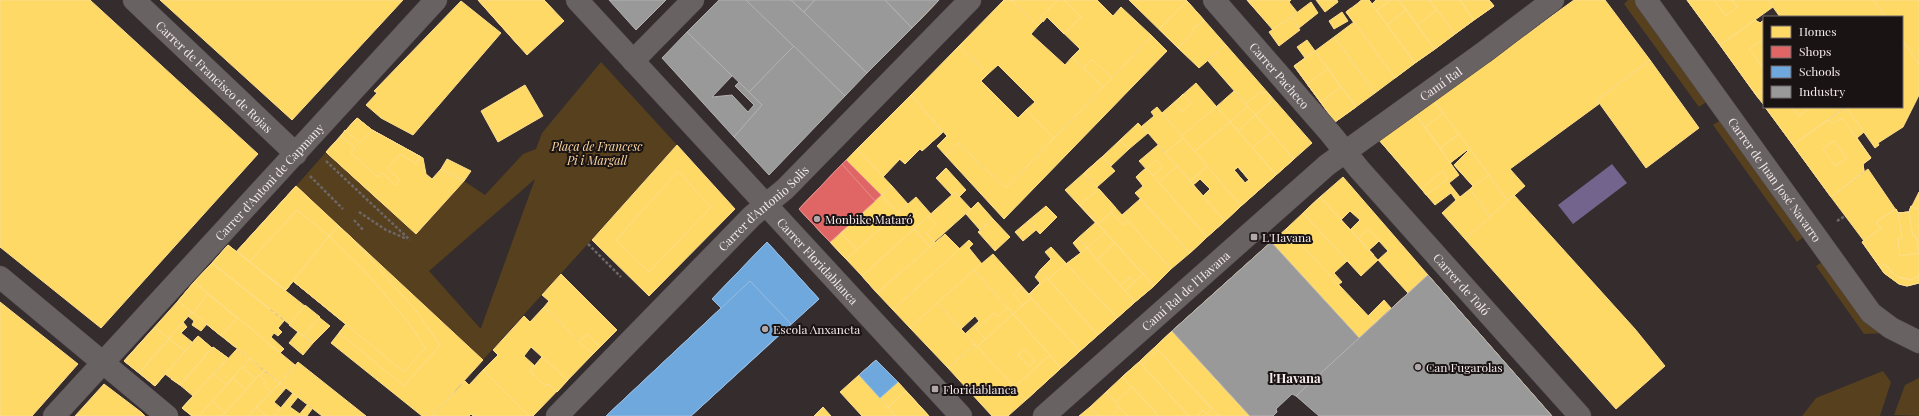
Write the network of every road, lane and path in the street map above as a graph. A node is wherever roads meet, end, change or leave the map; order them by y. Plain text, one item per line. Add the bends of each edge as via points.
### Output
1 (134, 0) edge
2 (436, 0) edge
3 (577, 0) edge
4 (693, 0) edge
5 (970, 0) edge
6 (1214, 0) edge
7 (1553, 0) edge
8 (1646, 0) edge
9 (633, 61) junction
10 (1345, 152) junction
11 (296, 154) junction
12 (322, 157) dead end
13 (1327, 165) joint
14 (307, 173) dead end
15 (766, 205) junction
16 (343, 209) dead end
17 (359, 212) dead end
18 (354, 220) dead end
19 (364, 231) dead end
20 (588, 244) dead end
21 (0, 277) edge
22 (621, 277) dead end
23 (1919, 342) edge
24 (103, 364) junction
25 (54, 416) edge
26 (167, 416) edge
27 (557, 416) edge
28 (961, 416) edge
29 (1044, 416) edge
30 (1580, 416) edge

1 - 11 street, Carrer de Francisco de Rojas
2 - 11 street, Carrer d'Antoni de Capmany
3 - 9 street, Carrer Floridablanca
4 - 9 street
5 - 15 street, Carrer d'Antonio Solis via 786,189
6 - 10 street, Carrer Pacheco
7 - 10 street, Camí Ral
8 - 23 street, Carrer de Juan José Navarro via 1871,313 1891,328
9 - 15 street, Carrer Floridablanca
10 - 13 street, Camí Ral
10 - 30 street, Carrer de Toló
11 - 24 street, Carrer d'Antoni de Capmany
12 - 17 path via 410,240 386,230
13 - 29 street, Camí Ral de l'Havana
14 - 16 path
15 - 27 street, Carrer d'Antonio Solis via 752,216
15 - 28 street, Carrer Floridablanca
18 - 19 path
20 - 22 path
21 - 24 street
24 - 25 street, Carrer d'Antoni de Capmany
24 - 26 street

